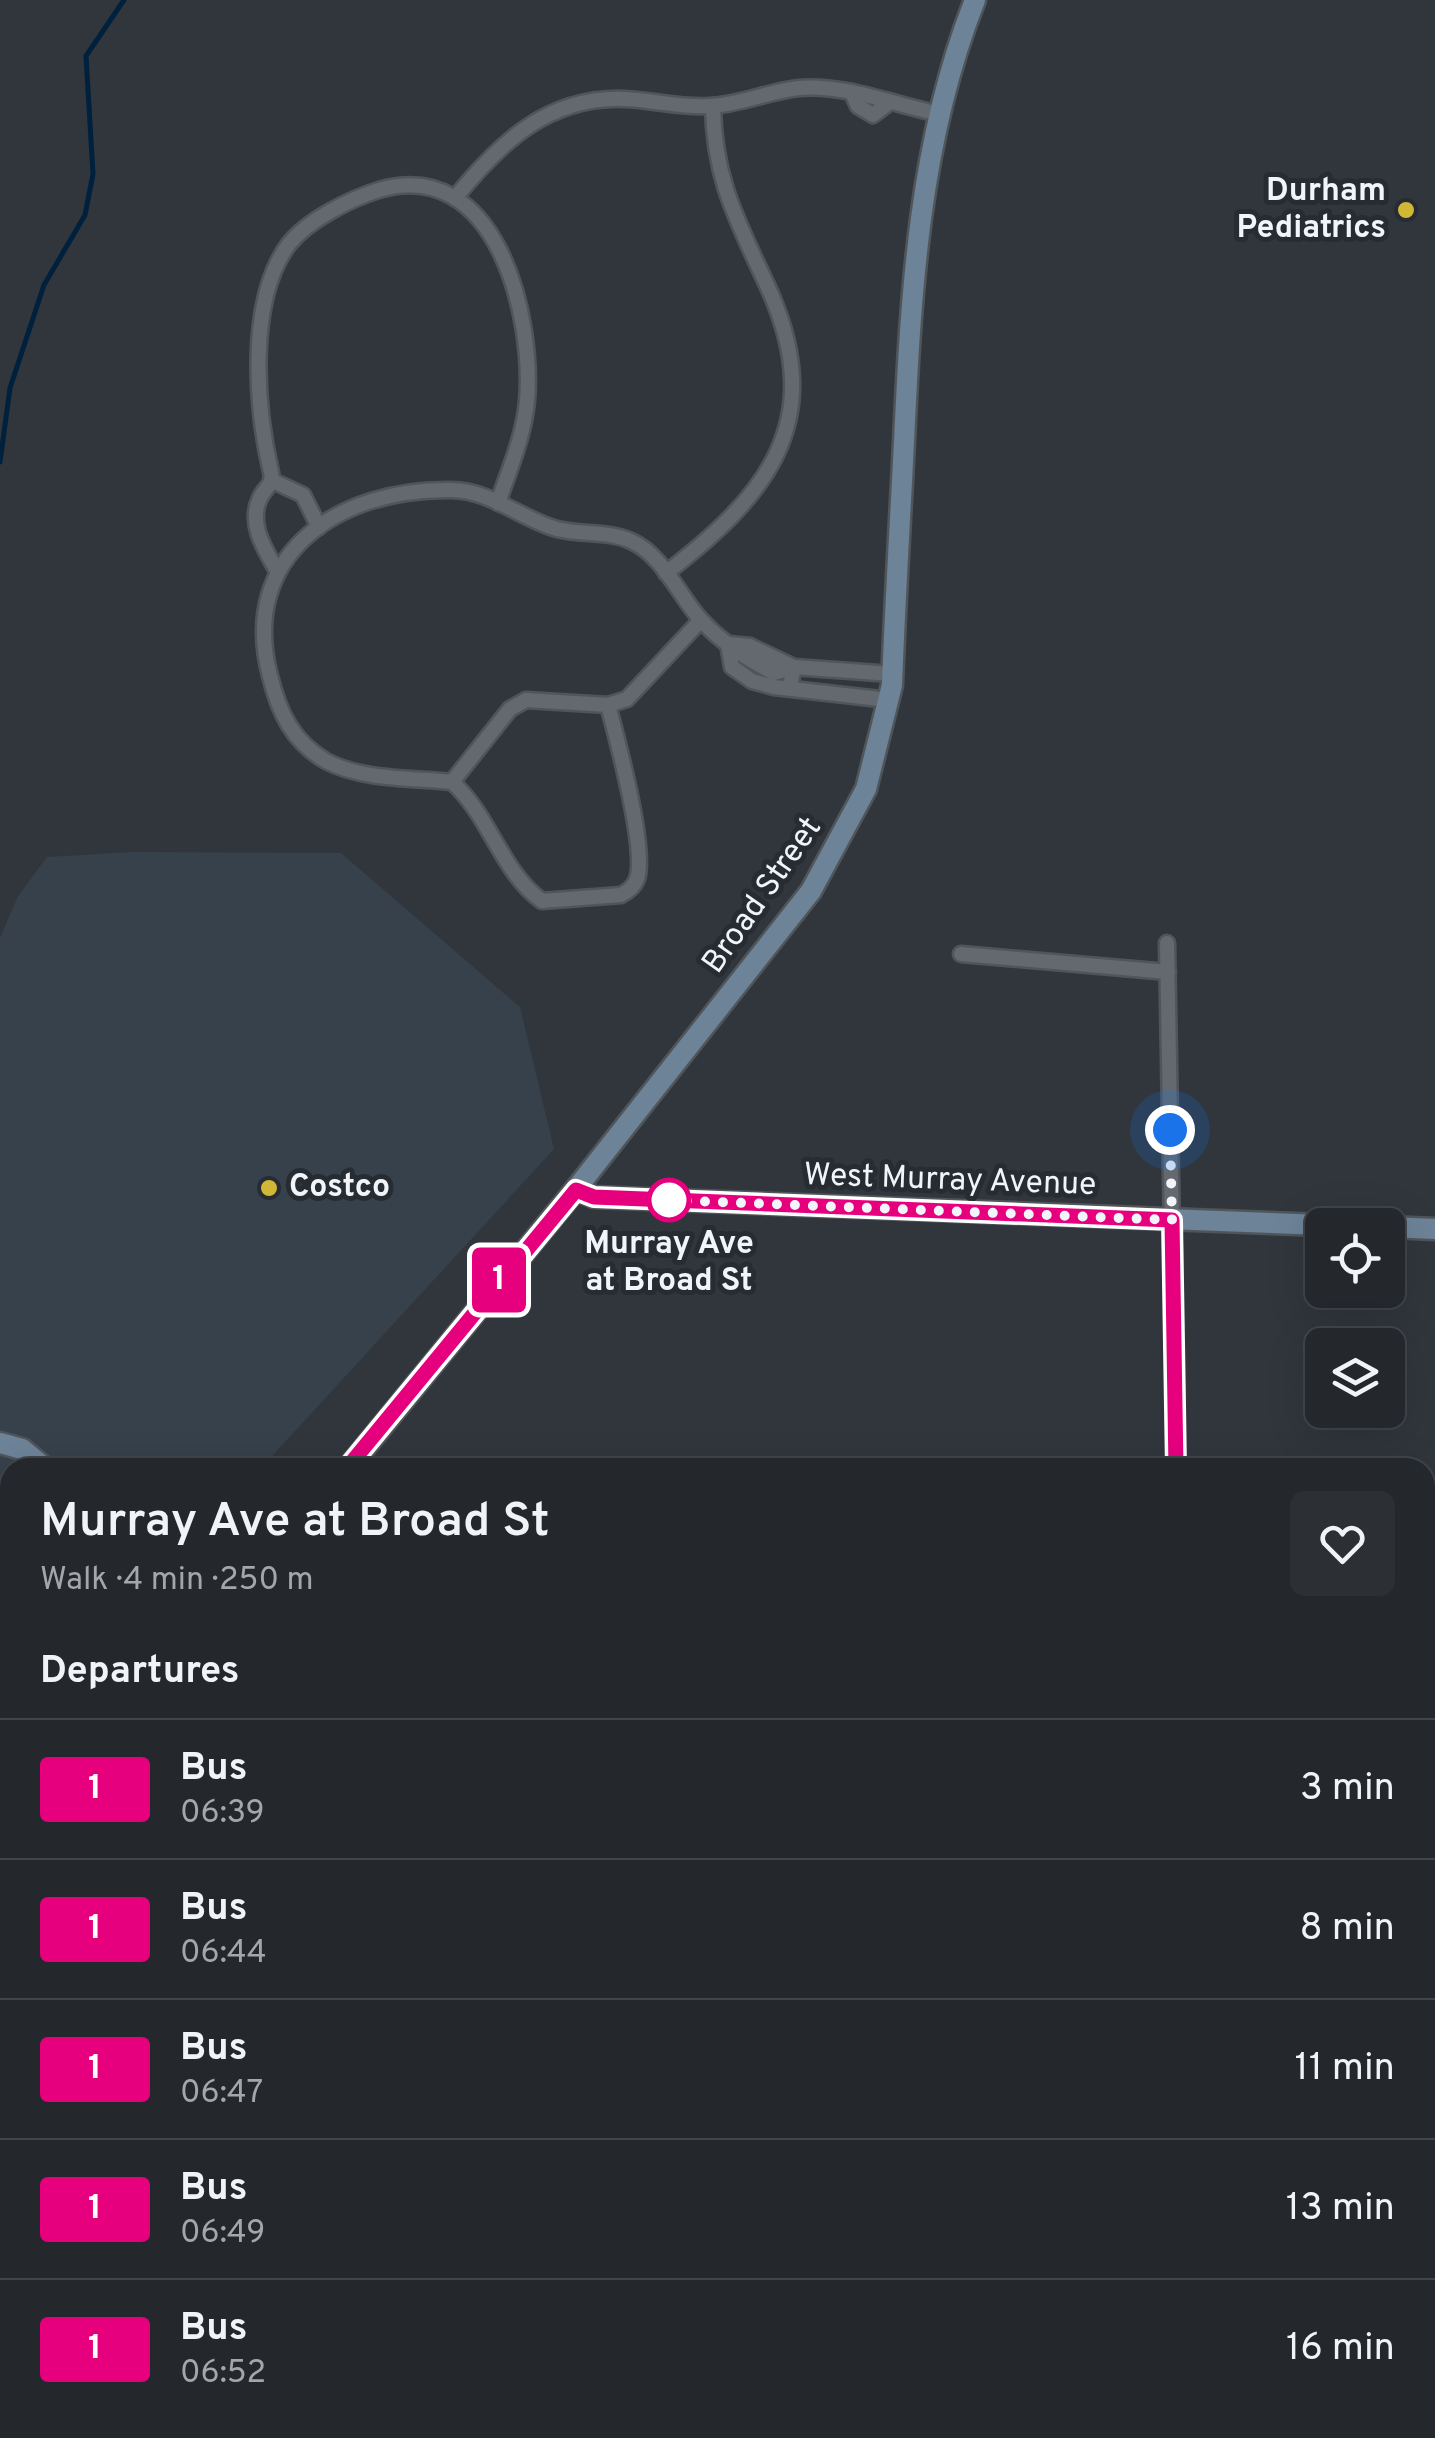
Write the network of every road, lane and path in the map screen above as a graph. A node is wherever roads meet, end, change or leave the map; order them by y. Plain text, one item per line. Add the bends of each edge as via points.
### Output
1 (975, 0) edge
2 (712, 106) junction
3 (940, 114) junction
4 (454, 198) junction
5 (273, 481) junction
6 (498, 503) junction
7 (318, 527) junction
8 (276, 568) junction
9 (666, 573) junction
10 (701, 620) junction
11 (728, 644) junction
12 (794, 667) junction
13 (767, 669) junction
14 (892, 674) junction
15 (759, 684) junction
16 (790, 686) junction
17 (889, 700) junction
18 (608, 705) junction
19 (452, 782) junction
20 (1167, 944) dead end
21 (961, 954) dead end
22 (1168, 972) junction
23 (576, 1190) junction
24 (1172, 1220) junction
25 (1305, 1224) edge
26 (1405, 1228) edge
27 (1435, 1229) edge
28 (0, 1447) edge
29 (33, 1458) edge
30 (356, 1458) edge
31 (1176, 1458) edge

1 - 3 main road, Broad Street
2 - 3 street via 798,88 867,93
2 - 4 street via 615,99 560,109 516,132
2 - 9 street via 719,177 781,321 792,372 790,399 764,481 716,534
3 - 14 main road, Broad Street via 910,308
4 - 5 street via 420,187 376,191 309,226 290,244 275,273 257,364
4 - 6 street via 493,238 527,350 524,420
5 - 7 street via 303,495
5 - 8 street via 256,511 258,532
6 - 7 street via 461,490 408,493 366,503
6 - 9 street via 561,530 628,540
7 - 8 street
8 - 19 street via 263,607 262,648 282,712 302,745 330,764 358,771
9 - 10 street
10 - 11 street
10 - 18 street via 639,692
11 - 12 street via 750,646
11 - 13 street
11 - 15 street via 732,667
12 - 13 street
12 - 14 street
12 - 16 street
13 - 15 street
14 - 17 main road, Broad Street
15 - 16 street
16 - 17 street
17 - 23 main road, Broad Street via 866,789 828,866
18 - 19 street via 526,700 495,725
18 - 19 street via 639,872 631,890 542,902 525,889 479,811
20 - 22 street
21 - 22 street
22 - 24 street
23 - 24 main road, West Murray Avenue via 594,1197
23 - 30 main road, Broad Street
24 - 25 main road, West Murray Avenue
24 - 31 street
26 - 27 main road
28 - 29 main road via 22,1449

